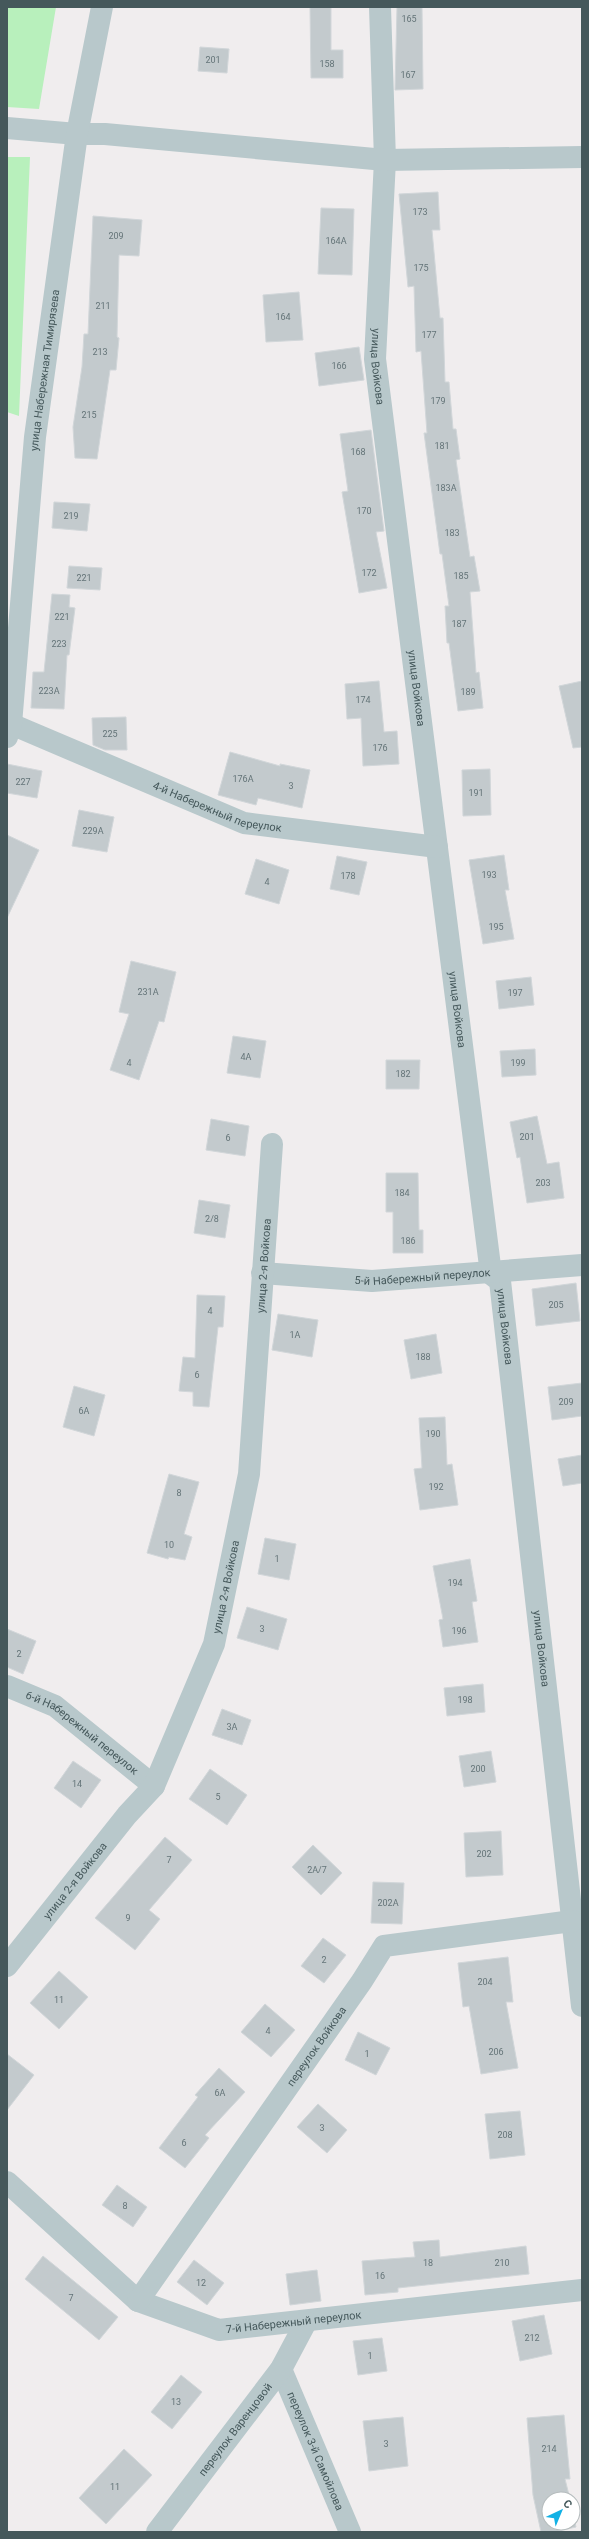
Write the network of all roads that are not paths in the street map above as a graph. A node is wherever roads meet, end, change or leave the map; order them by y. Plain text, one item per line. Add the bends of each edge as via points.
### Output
1 (102, 7) edge
2 (380, 7) edge
3 (7, 128) edge
4 (77, 134) junction
5 (582, 157) edge
6 (385, 160) junction
7 (9, 730) edge
8 (437, 847) junction
9 (272, 1144) dead end
10 (582, 1265) edge
11 (262, 1273) junction
12 (491, 1274) junction
13 (7, 1686) edge
14 (154, 1786) junction
15 (572, 1921) junction
16 (7, 1966) edge
17 (582, 2006) edge
18 (7, 2182) edge
19 (582, 2290) edge
20 (138, 2302) junction
21 (306, 2322) junction
22 (282, 2369) junction
23 (157, 2532) edge
24 (350, 2532) edge

1 - 4 street, улица Набережная Тимирязева
2 - 6 street, улица Войкова
3 - 4 street
4 - 6 street via 105,134
4 - 7 street, улица Набережная Тимирязева via 35,437
5 - 6 street
6 - 8 street, улица Войкова via 375,359
7 - 8 street, 4-й Набережный переулок via 244,823
8 - 12 street, улица Войкова
9 - 11 street, улица 2-я Войкова
10 - 12 street, 5-й Набережный переулок
11 - 12 street, 5-й Набережный переулок via 372,1281
11 - 14 street, улица 2-я Войкова via 249,1474 214,1644
12 - 15 street, улица Войкова via 500,1281
13 - 14 street, 6-й Набережный переулок via 55,1706
14 - 16 street, улица 2-я Войкова via 127,1815
15 - 17 street, улица Войкова
15 - 20 street, переулок Войкова via 384,1946
18 - 20 street, 7-й Набережный переулок
19 - 21 street, 7-й Набережный переулок
20 - 21 street, 7-й Набережный переулок via 219,2330
21 - 22 street, переулок Варенцовой
22 - 23 street, переулок Варенцовой
22 - 24 street, переулок 3-й Самойлова

